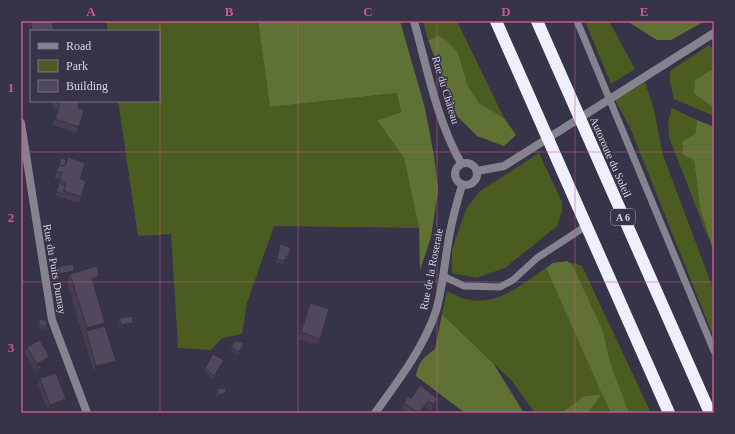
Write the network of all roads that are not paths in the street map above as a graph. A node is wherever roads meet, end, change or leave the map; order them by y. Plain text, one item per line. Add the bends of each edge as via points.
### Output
1 (414, 21) edge
2 (496, 21) edge
3 (537, 21) edge
4 (577, 21) edge
5 (714, 33) edge
6 (21, 123) edge
7 (461, 163) junction
8 (477, 171) junction
9 (462, 185) junction
10 (586, 226) junction
11 (443, 276) junction
12 (714, 351) edge
13 (87, 413) edge
14 (376, 413) edge
15 (668, 413) edge
16 (710, 413) edge

1 - 7 street, Rue du Château via 437,102 452,146
2 - 10 highway
3 - 16 highway, Autoroute du Soleil / A 6
4 - 12 lane
5 - 8 street via 504,166
6 - 13 street, Rue du Puits Dumay via 52,320
7 - 8 street via 468,162
7 - 9 street via 454,172 457,182
8 - 9 street via 474,183
9 - 11 street, Rue de la Roseraie via 451,226
10 - 11 lane via 537,258 513,280 500,287 464,286
10 - 15 highway
11 - 14 street, Rue de la Roseraie via 436,311 422,343

